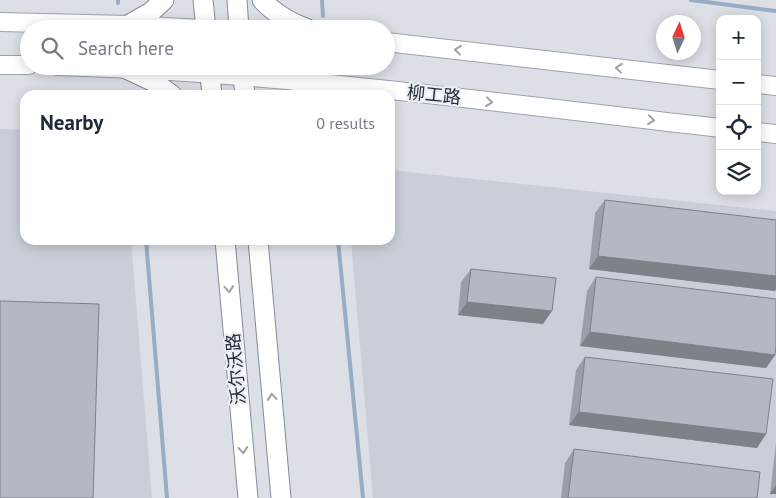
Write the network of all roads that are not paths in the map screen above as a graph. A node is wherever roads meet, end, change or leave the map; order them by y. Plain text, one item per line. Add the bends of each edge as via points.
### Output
1 (164, 0) edge
2 (203, 0) edge
3 (236, 0) edge
4 (262, 0) edge
5 (137, 20) edge
6 (205, 20) edge
7 (238, 20) edge
8 (289, 20) edge
9 (0, 22) edge
10 (20, 22) edge
11 (395, 43) edge
12 (0, 65) edge
13 (20, 66) edge
14 (139, 75) edge
15 (210, 75) edge
16 (229, 75) edge
17 (244, 79) edge
18 (716, 80) edge
19 (323, 83) junction
20 (761, 84) edge
21 (776, 86) edge
22 (165, 90) edge
23 (212, 90) edge
24 (309, 90) edge
25 (385, 90) edge
26 (395, 91) edge
27 (716, 128) edge
28 (761, 132) edge
29 (776, 134) edge
30 (225, 245) edge
31 (258, 245) edge
32 (248, 498) edge
33 (280, 498) edge

1 - 5 highway
2 - 6 highway
3 - 7 highway
4 - 8 highway
9 - 10 main road
18 -> 11 main road
12 - 13 main road
14 - 22 highway
15 - 23 highway
16 - 17 main road, 柳工路
17 - 19 main road, 柳工路
19 - 24 highway
19 -> 25 main road, 柳工路
20 - 21 main road
26 -> 27 main road, 柳工路
28 - 29 main road
30 -> 32 highway, 沃尔沃路
33 -> 31 highway, 沃尔沃路

